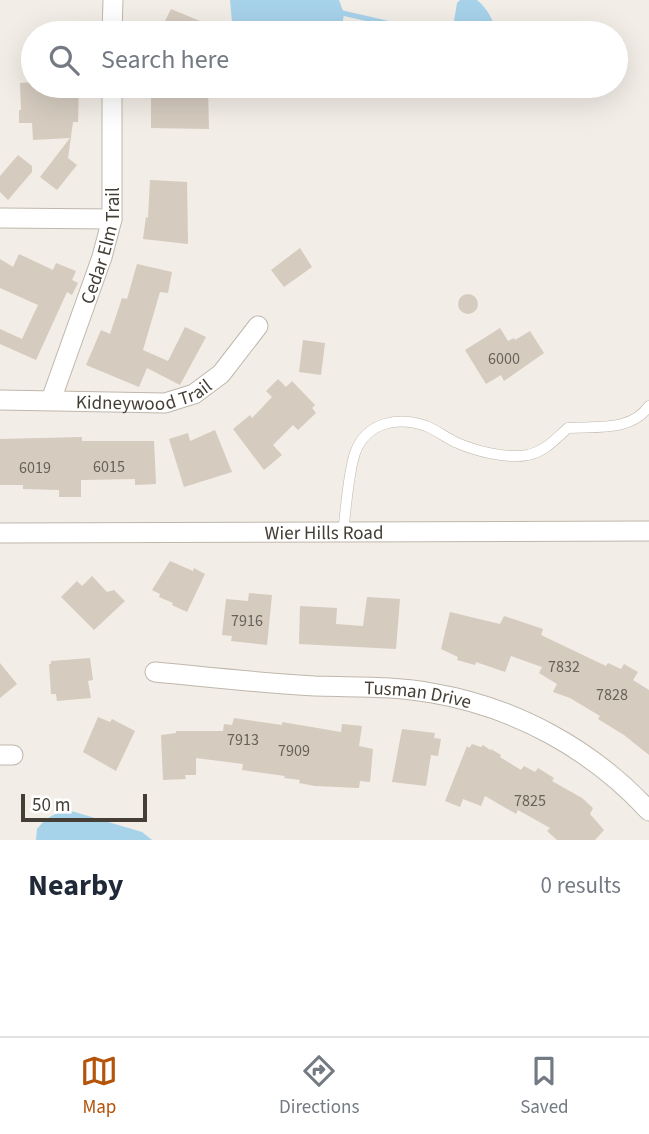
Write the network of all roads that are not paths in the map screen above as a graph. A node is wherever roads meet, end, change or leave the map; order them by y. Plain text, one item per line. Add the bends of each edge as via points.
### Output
1 (113, 0) edge
2 (113, 21) edge
3 (112, 98) edge
4 (0, 218) edge
5 (112, 219) junction
6 (258, 326) dead end
7 (0, 400) edge
8 (51, 400) junction
9 (649, 405) edge
10 (649, 531) edge
11 (0, 533) edge
12 (343, 533) junction
13 (155, 672) dead end
14 (649, 811) edge

1 - 2 street
3 - 5 street, Cedar Elm Trail
4 - 5 street
5 - 8 street, Cedar Elm Trail
6 - 8 street, Kidneywood Trail via 221,374 194,394 165,403
7 - 8 street, Kidneywood Trail
9 - 12 lane via 617,426 568,428 541,450 513,456 456,443 427,426 403,420 379,425 363,436 355,453
10 - 12 street, Wier Hills Road
11 - 12 street, Wier Hills Road
13 - 14 street, Tusman Drive via 432,692 487,706 559,738 621,782

